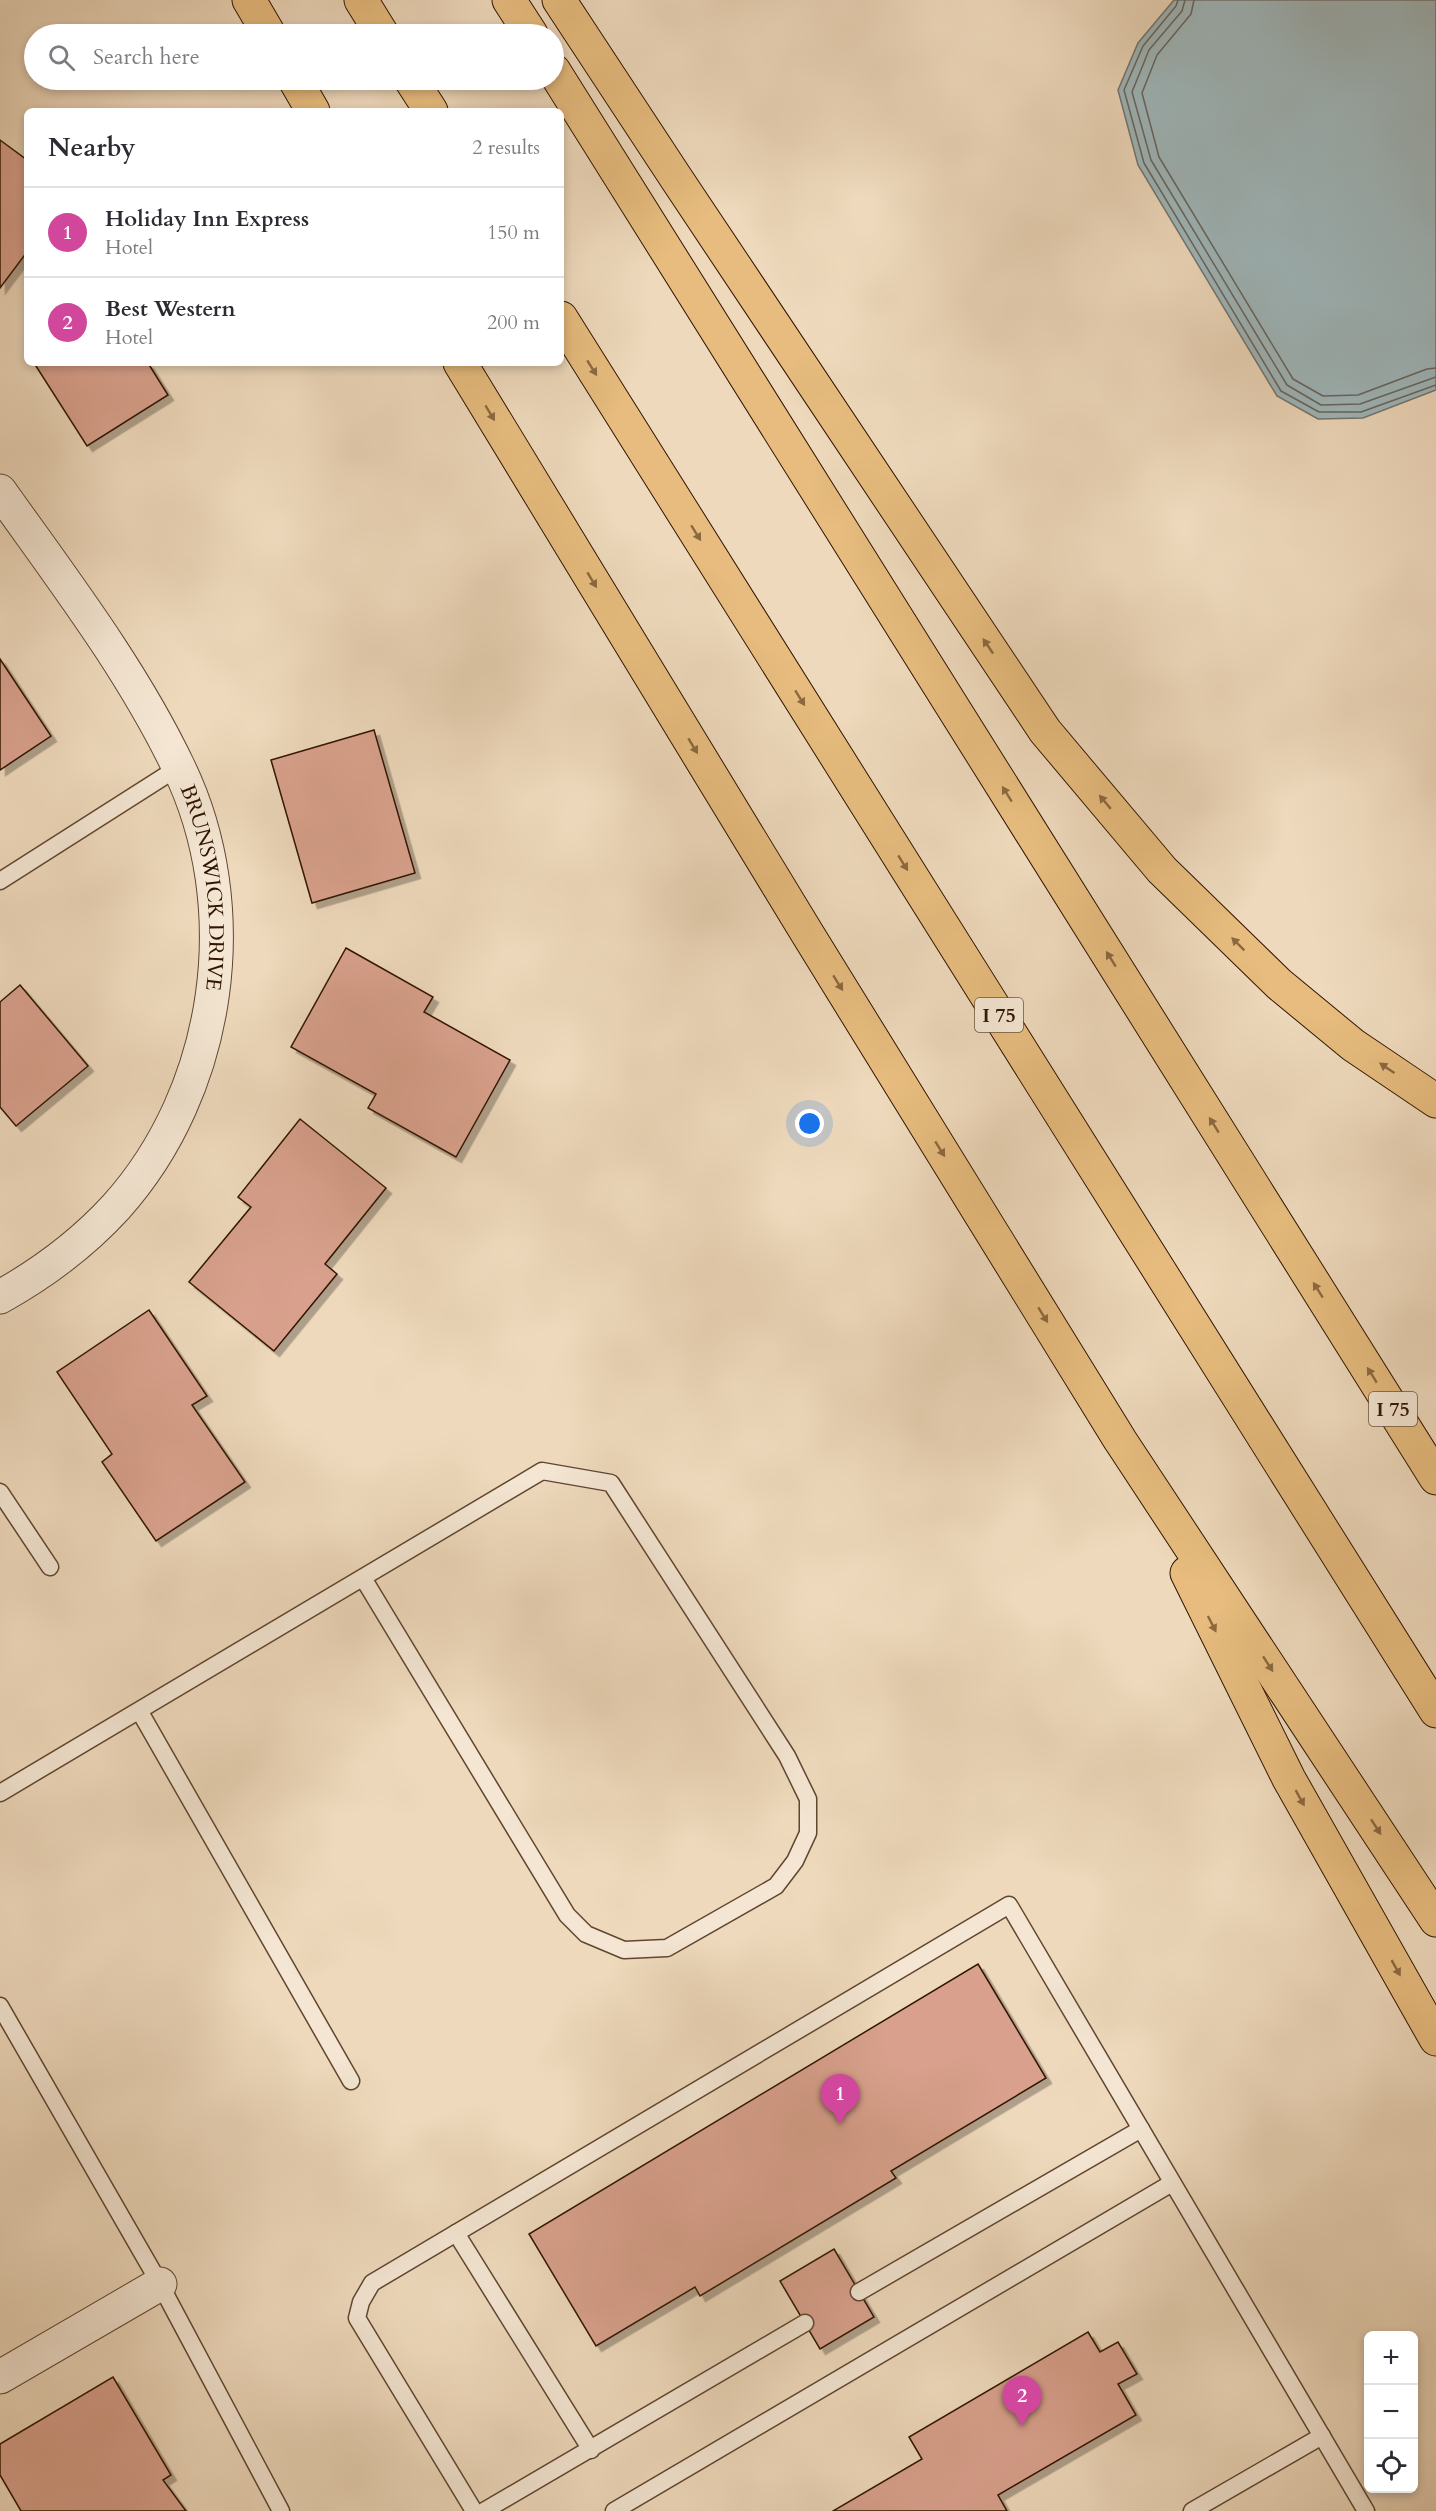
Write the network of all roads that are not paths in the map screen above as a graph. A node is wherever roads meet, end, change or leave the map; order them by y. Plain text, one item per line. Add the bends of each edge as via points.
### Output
1 (249, 0) edge
2 (360, 0) edge
3 (509, 0) edge
4 (559, 0) edge
5 (263, 24) edge
6 (376, 24) edge
7 (525, 24) edge
8 (564, 87) edge
9 (301, 90) edge
10 (417, 90) edge
11 (311, 108) edge
12 (428, 108) edge
13 (564, 323) edge
14 (462, 366) edge
15 (0, 491) edge
16 (179, 767) junction
17 (0, 882) edge
18 (1436, 1101) edge
19 (0, 1296) edge
20 (1120, 1440) junction
21 (1436, 1478) edge
22 (0, 1492) edge
23 (50, 1567) dead end
24 (363, 1578) junction
25 (1436, 1711) edge
26 (140, 1712) junction
27 (0, 1793) edge
28 (1436, 1920) edge
29 (0, 2006) edge
30 (1436, 2039) edge
31 (351, 2081) dead end
32 (1141, 2129) junction
33 (1172, 2183) junction
34 (456, 2233) junction
35 (160, 2284) junction
36 (859, 2292) dead end
37 (805, 2323) dead end
38 (0, 2377) edge
39 (1322, 2436) junction
40 (591, 2450) junction
41 (282, 2511) edge
42 (474, 2511) edge
43 (484, 2511) edge
44 (614, 2511) edge
45 (1192, 2511) edge
46 (1366, 2511) edge

1 - 5 highway
2 - 6 highway
3 - 7 highway
18 -> 4 highway via 1353,1046 1279,984 1162,870 1045,731
21 -> 8 highway, I 75
9 - 11 highway
10 - 12 highway
13 -> 25 highway, I 75
14 -> 20 highway
15 - 16 street, BRUNSWICK DRIVE via 96,627
16 - 17 lane
16 - 19 street, BRUNSWICK DRIVE via 210,860 217,916 216,973 206,1031 188,1088 164,1138 116,1207 86,1237 31,1280
20 -> 28 highway
20 -> 30 highway via 1289,1779
22 - 23 lane
24 - 24 lane via 542,1471 611,1483 787,1756 808,1798 808,1833 795,1861 776,1886 667,1948 624,1950 586,1934 567,1915
24 - 26 lane
26 - 27 lane
26 - 31 lane
29 - 35 lane
32 - 33 lane
32 - 34 lane via 1009,1905
32 - 36 lane
33 - 39 lane
33 - 44 lane
34 - 40 lane
34 - 42 lane via 372,2283 357,2318
35 - 38 street
35 - 41 lane
37 - 40 lane
39 - 45 lane
39 - 46 lane
40 - 43 lane

